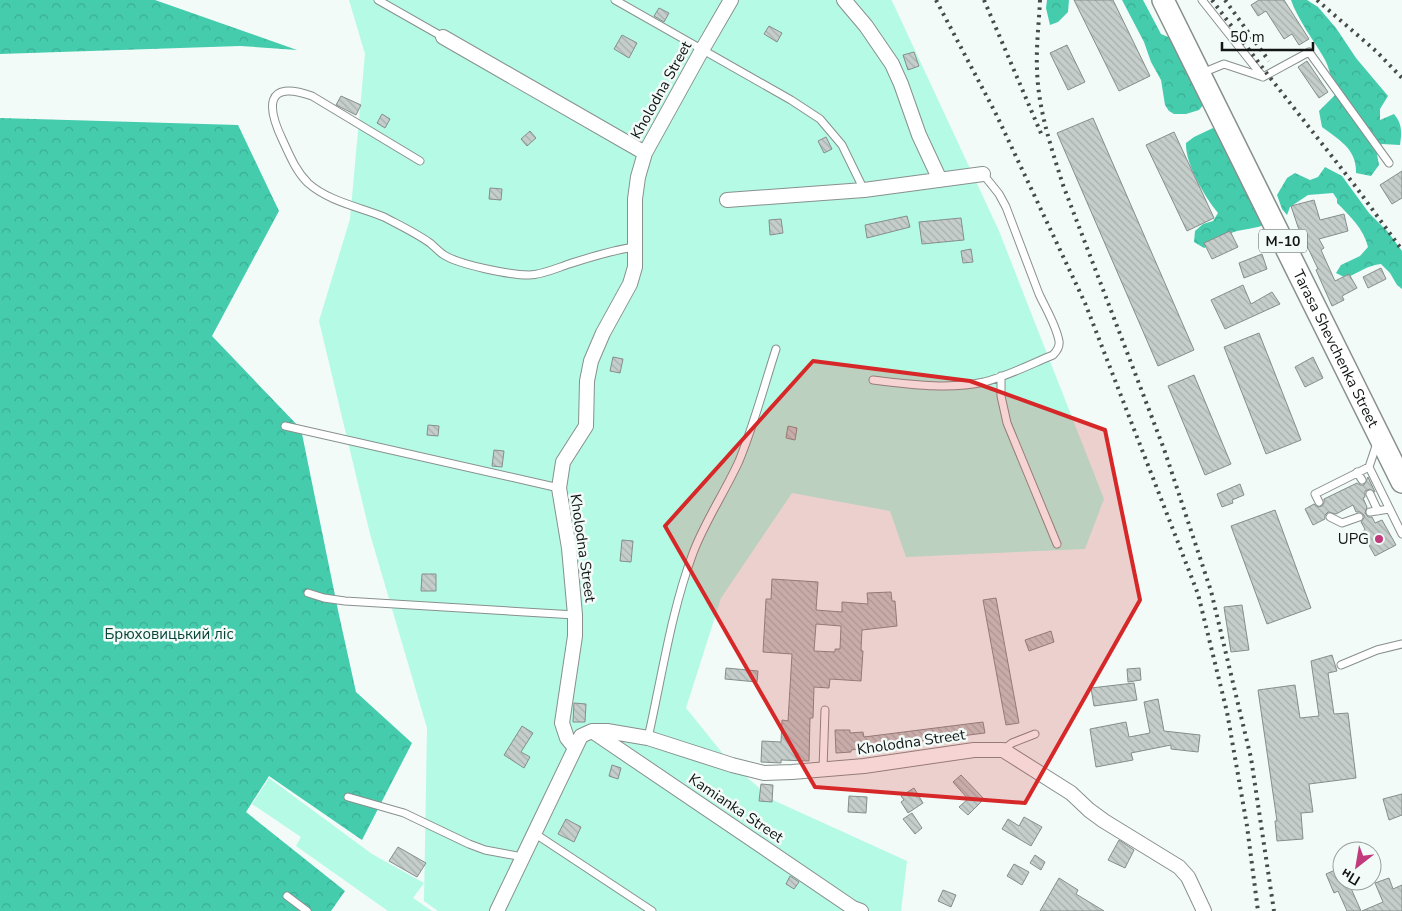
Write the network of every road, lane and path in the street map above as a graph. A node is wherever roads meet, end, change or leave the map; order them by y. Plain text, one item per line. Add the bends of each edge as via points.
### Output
1 (378, 0) edge
2 (615, 0) edge
3 (732, 0) edge
4 (844, 0) edge
5 (1163, 0) edge
6 (1202, 0) edge
7 (443, 38) joint
8 (702, 50) junction
9 (1200, 74) junction
10 (1263, 78) junction
11 (645, 153) junction
12 (420, 161) dead end
13 (1389, 163) dead end
14 (983, 174) joint
15 (940, 180) junction
16 (864, 190) junction
17 (727, 200) dead end
18 (635, 247) junction
19 (776, 349) dead end
20 (1001, 376) junction
21 (872, 380) dead end
22 (285, 426) dead end
23 (1379, 435) junction
24 (1369, 467) junction
25 (1357, 472) junction
26 (1362, 480) dead end
27 (1402, 482) edge
28 (559, 488) junction
29 (1370, 494) dead end
30 (1319, 502) dead end
31 (1389, 509) junction
32 (1378, 511) junction
33 (1370, 512) dead end
34 (1330, 517) dead end
35 (1358, 517) dead end
36 (1402, 534) edge
37 (1057, 544) dead end
38 (308, 593) dead end
39 (575, 615) junction
40 (1402, 644) edge
41 (1341, 665) dead end
42 (825, 710) dead end
43 (592, 731) junction
44 (1035, 734) dead end
45 (648, 738) junction
46 (576, 748) junction
47 (1003, 750) junction
48 (823, 769) junction
49 (348, 797) dead end
50 (534, 833) junction
51 (523, 857) junction
52 (287, 896) dead end
53 (307, 911) edge
54 (497, 911) edge
55 (652, 911) edge
56 (862, 911) edge
57 (1204, 911) edge

1 - 7 lane
2 - 8 lane
3 - 8 street, Kholodna Street
4 - 15 street via 892,64 919,136
5 - 9 main road, Tarasa Shevchenka Street / М-10
6 - 10 lane
7 - 11 street
8 - 11 street, Kholodna Street
8 - 16 lane via 820,120 842,146
9 - 10 lane via 1224,64
9 - 23 main road, Tarasa Shevchenka Street / М-10
10 - 13 lane via 1309,52
11 - 18 street, Kholodna Street via 635,199
12 - 18 lane via 312,96 288,90 278,92 274,97 272,110 280,135 297,169 309,183 327,195 411,231 454,260 529,275
14 - 15 street
14 - 20 lane via 1000,194 1006,207 1059,346 1053,355
15 - 16 street
16 - 17 street
18 - 28 street, Kholodna Street via 630,284 590,362 586,426 563,462
19 - 45 lane via 739,460 700,534 687,570
20 - 21 lane via 957,385
20 - 37 lane via 1001,396 1007,423
22 - 28 lane
23 - 24 lane
23 - 27 main road, Tarasa Shevchenka Street / М-10
24 - 25 lane
24 - 31 lane
25 - 26 lane
25 - 30 lane via 1315,494
28 - 39 street, Kholodna Street
29 - 32 lane
31 - 32 lane
31 - 36 lane
32 - 33 lane
34 - 35 lane via 1342,523
38 - 39 lane via 345,601
39 - 46 street, Kholodna Street via 575,636 562,723 567,738
40 - 41 lane
42 - 48 lane
43 - 45 street, Kholodna Street
43 - 46 street via 581,736
43 - 56 street, Kamianka Street
44 - 47 lane
45 - 48 street, Kholodna Street via 764,773
46 - 50 street
47 - 48 street, Kholodna Street via 974,750
47 - 57 street via 1071,793 1104,821 1185,872
49 - 51 lane via 404,813 485,850
50 - 51 street
50 - 55 lane
51 - 54 street
52 - 53 lane

